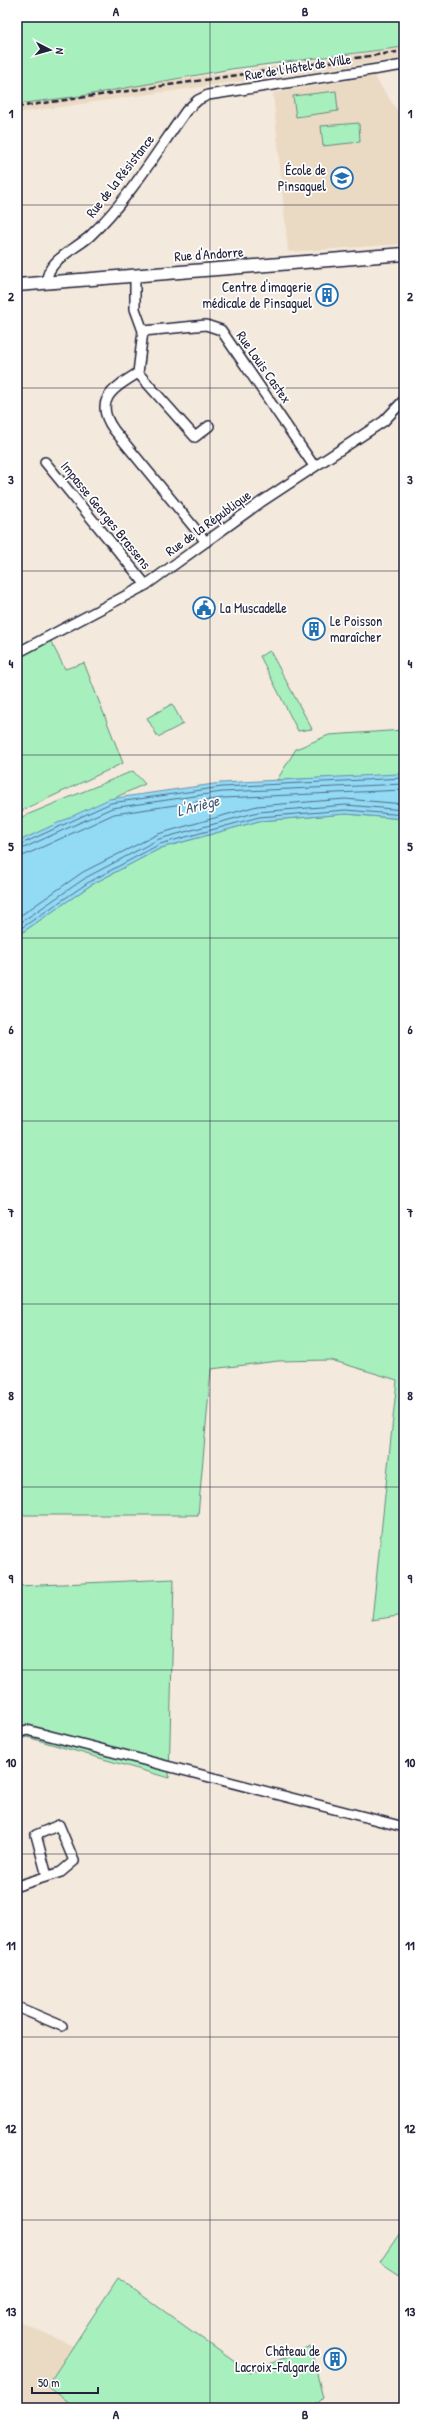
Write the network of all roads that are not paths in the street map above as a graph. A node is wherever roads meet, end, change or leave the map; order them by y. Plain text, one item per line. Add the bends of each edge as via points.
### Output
1 (404, 65) edge
2 (198, 100) joint
3 (404, 254) edge
4 (135, 275) junction
5 (47, 283) junction
6 (17, 285) edge
7 (143, 331) junction
8 (138, 373) junction
9 (404, 400) edge
10 (210, 426) dead end
11 (45, 462) dead end
12 (314, 466) junction
13 (206, 542) junction
14 (146, 585) junction
15 (17, 653) edge
16 (17, 1733) edge
17 (404, 1827) edge
18 (47, 1876) junction
19 (17, 1886) edge
20 (17, 2006) edge
21 (62, 2026) dead end

1 - 2 street, Rue de l'Hôtel de Ville via 228,91
2 - 5 street, Rue de la Résistance via 186,111 108,218 81,244 51,266 47,274
3 - 4 main road, Rue d'Andorre
4 - 5 main road, Rue d'Andorre
4 - 7 street via 135,309
5 - 6 main road, Rue d'Andorre
7 - 8 street
7 - 12 street, Rue Louis Castex via 206,325 221,330
8 - 10 street via 195,437
8 - 13 street via 121,383 106,399 104,412 108,422
9 - 12 street, Rue de la République via 384,421
11 - 14 street, Impasse Georges Brassens
12 - 13 street, Rue de la République
13 - 14 street, Rue de la République
14 - 15 street, Rue de la République
16 - 17 street via 27,1730
18 - 18 street via 61,1872 74,1860 59,1825 36,1835
18 - 19 street
20 - 21 street

